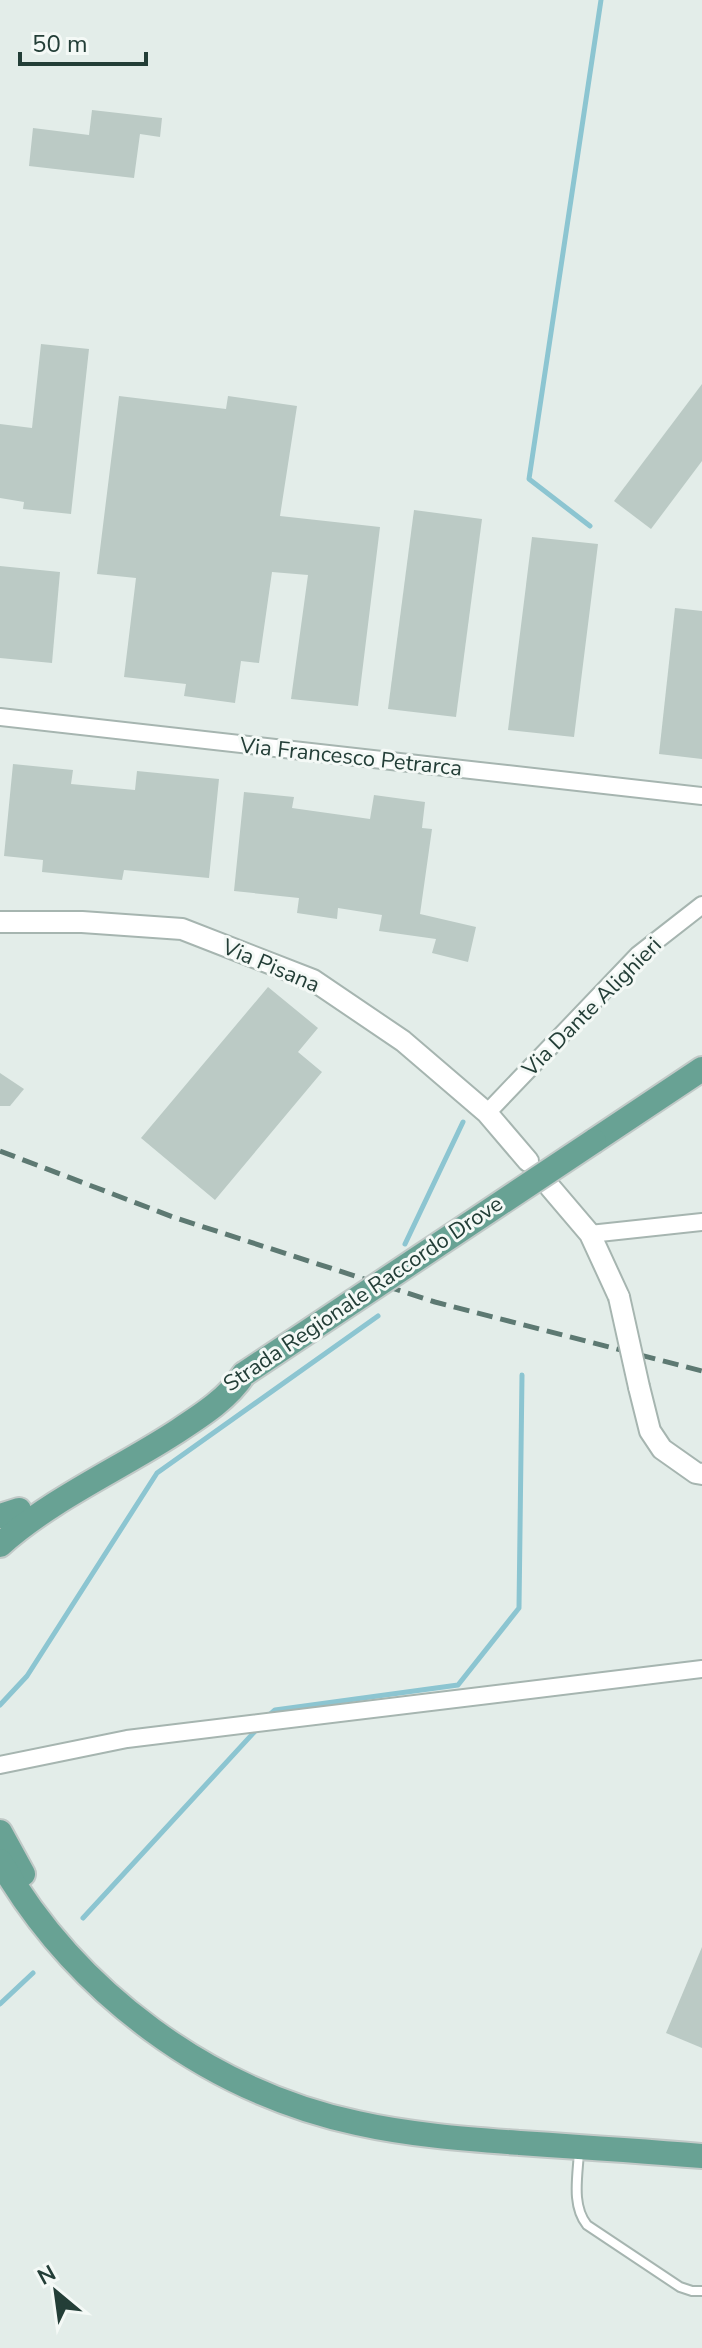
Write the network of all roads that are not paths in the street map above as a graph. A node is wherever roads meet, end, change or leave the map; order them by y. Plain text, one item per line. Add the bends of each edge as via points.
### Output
1 (0, 717) edge
2 (702, 796) edge
3 (702, 905) edge
4 (0, 922) edge
5 (702, 1069) edge
6 (487, 1113) junction
7 (528, 1161) dead end
8 (550, 1187) dead end
9 (702, 1222) edge
10 (590, 1234) junction
11 (702, 1474) edge
12 (11, 1518) edge
13 (0, 1545) edge
14 (702, 1669) edge
15 (0, 1765) edge
16 (0, 1832) edge
17 (0, 1861) edge
18 (0, 1883) edge
19 (26, 1902) junction
20 (142, 2022) junction
21 (579, 2147) junction
22 (702, 2156) edge
23 (702, 2291) edge

1 - 2 street, Via Francesco Petrarca
3 - 6 street, Via Dante Alighieri via 638,955
4 - 6 street, Via Pisana via 182,929 313,980 403,1041
5 - 12 main road, Strada Regionale Raccordo Drove, bridge via 244,1374 186,1426
6 - 7 street, Via Pisana
8 - 10 street
9 - 10 street
10 - 11 street, bridge via 619,1297 650,1431 662,1449
12 - 13 main road, Strada Regionale Raccordo Drove
14 - 15 street via 127,1739
16 - 20 main road via 36,1892
17 - 19 main road
18 - 19 main road
19 - 20 main road via 85,1973
20 - 21 main road via 245,2085 340,2119 430,2134
21 - 22 main road
21 - 23 lane via 577,2200 587,2225 680,2287

